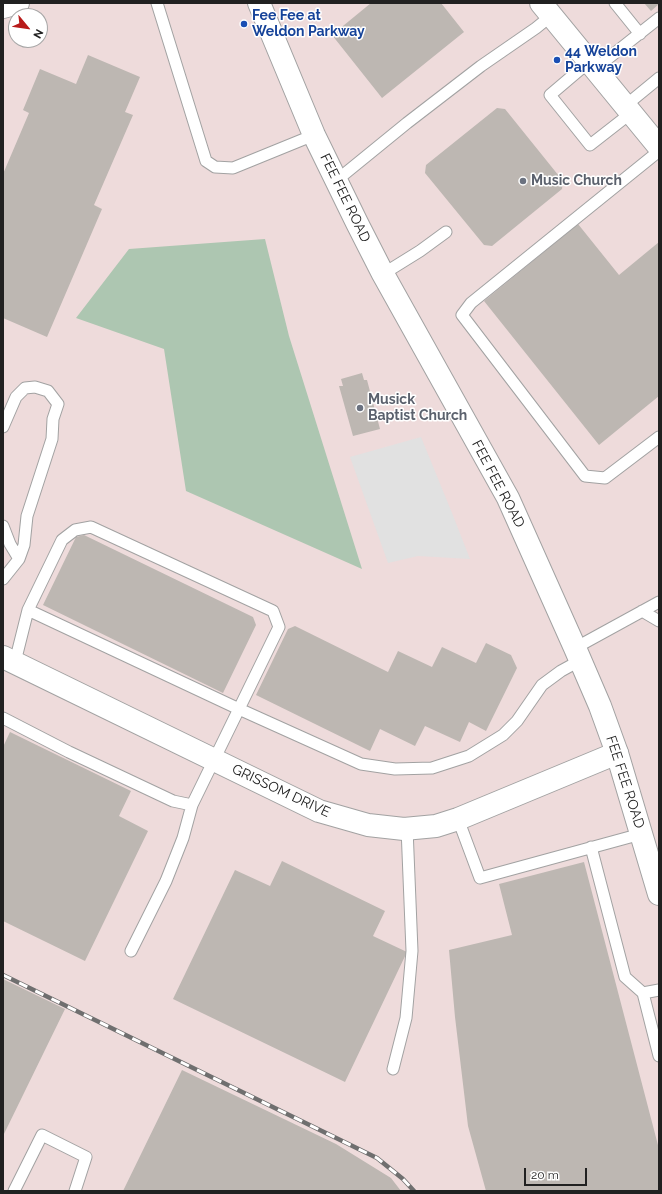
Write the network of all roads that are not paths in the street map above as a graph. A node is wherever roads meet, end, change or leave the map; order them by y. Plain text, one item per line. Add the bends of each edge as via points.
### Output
1 (18, 3) edge
2 (157, 3) edge
3 (259, 3) edge
4 (615, 3) edge
5 (3, 8) edge
6 (546, 9) edge
7 (659, 18) edge
8 (640, 34) junction
9 (593, 65) junction
10 (659, 78) edge
11 (628, 109) junction
12 (314, 135) junction
13 (659, 147) edge
14 (659, 151) edge
15 (337, 180) junction
16 (446, 232) dead end
17 (383, 274) junction
18 (3, 427) edge
19 (659, 437) edge
20 (3, 526) edge
21 (19, 559) junction
22 (3, 579) edge
23 (659, 602) edge
24 (28, 610) junction
25 (642, 611) junction
26 (659, 620) edge
27 (578, 654) junction
28 (7, 662) edge
29 (239, 709) junction
30 (5, 719) edge
31 (617, 753) junction
32 (214, 760) junction
33 (192, 805) junction
34 (458, 819) junction
35 (407, 828) junction
36 (641, 834) junction
37 (592, 847) junction
38 (659, 894) edge
39 (131, 951) dead end
40 (659, 990) edge
41 (642, 993) junction
42 (659, 1056) edge
43 (393, 1069) dead end
44 (14, 1191) edge
45 (75, 1191) edge

1 - 5 street
2 - 12 lane via 206,161 215,167 233,168
3 - 12 street, FEE FEE ROAD
4 - 8 lane
6 - 9 street
6 - 15 lane via 536,28 419,113
7 - 8 lane
8 - 9 lane
9 - 11 street
9 - 11 lane via 550,95 590,145
10 - 11 lane
11 - 13 street
12 - 15 street, FEE FEE ROAD
14 - 19 lane via 471,303 462,315 585,476 605,478
15 - 17 street, FEE FEE ROAD
16 - 17 lane
17 - 27 street, FEE FEE ROAD via 508,498
18 - 21 lane via 16,397 25,388 35,387 48,391 58,404 53,419 52,439 27,516 24,545
20 - 21 lane
21 - 22 lane
23 - 25 lane
24 - 28 lane
24 - 29 lane
24 - 29 lane via 62,540 76,530 91,527 273,611 279,627
25 - 26 lane
25 - 27 lane
27 - 29 lane via 542,684 504,735 470,756 432,768 395,769 361,764
27 - 31 street, FEE FEE ROAD
28 - 32 street, GRISSOM DRIVE
29 - 32 lane
30 - 33 lane via 173,801
31 - 34 street, GRISSOM DRIVE
31 - 36 street, FEE FEE ROAD
32 - 33 lane
32 - 35 street, GRISSOM DRIVE via 319,811 368,825
33 - 39 lane via 183,838 166,880
34 - 35 street, GRISSOM DRIVE via 436,826
34 - 37 lane via 480,878
35 - 43 lane via 412,951 406,1018
36 - 37 lane
36 - 38 street, FEE FEE ROAD
37 - 41 lane via 625,977
40 - 41 lane
41 - 42 lane
44 - 45 lane via 42,1135 86,1156

